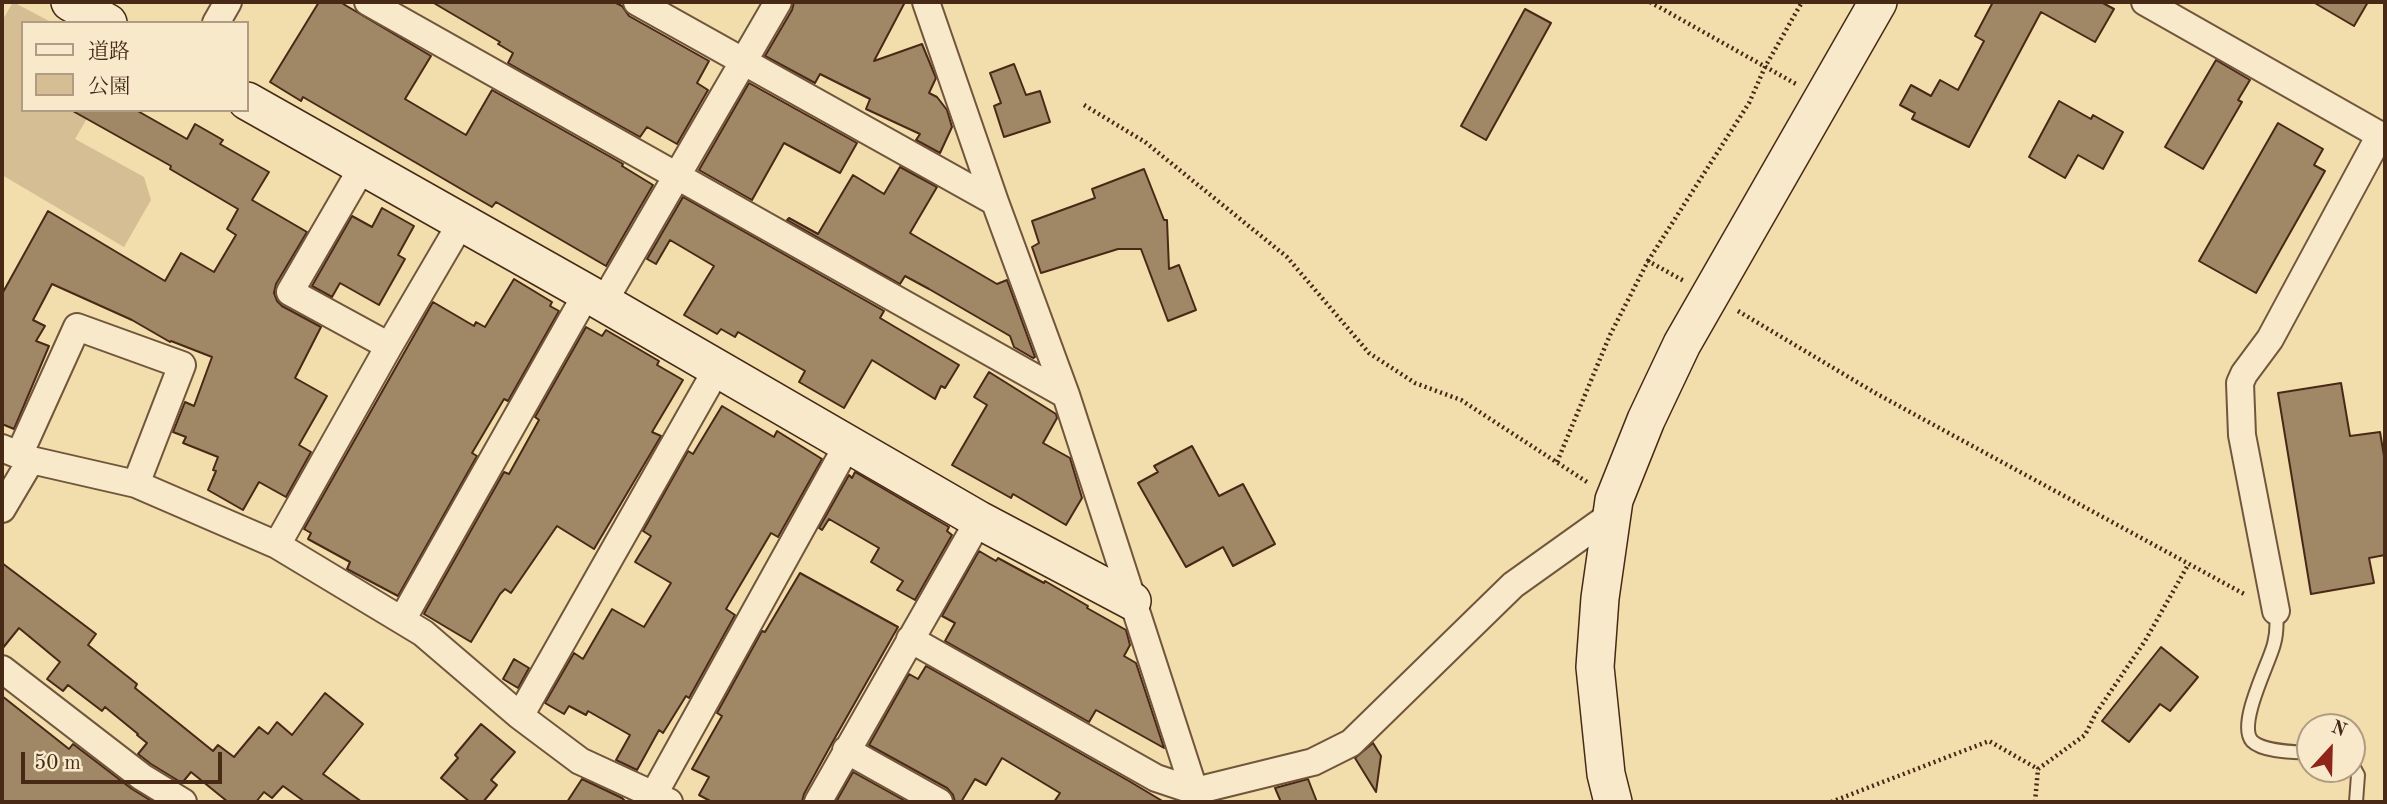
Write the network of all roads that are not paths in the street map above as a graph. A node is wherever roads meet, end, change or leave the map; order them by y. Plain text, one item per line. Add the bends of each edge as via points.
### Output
1 (69, 2) edge
2 (228, 2) edge
3 (368, 2) edge
4 (636, 2) edge
5 (778, 2) edge
6 (926, 2) edge
7 (1878, 2) edge
8 (2145, 2) edge
9 (103, 21) edge
10 (217, 21) edge
11 (744, 62) junction
12 (248, 102) edge
13 (2383, 136) edge
14 (362, 168) junction
15 (677, 177) junction
16 (995, 202) junction
17 (461, 223) junction
18 (595, 298) junction
19 (388, 346) junction
20 (717, 369) junction
21 (1066, 395) junction
22 (848, 444) junction
23 (17, 454) edge
24 (136, 484) junction
25 (1613, 508) junction
26 (2, 509) edge
27 (979, 520) junction
28 (277, 545) junction
29 (1132, 601) junction
30 (2276, 611) joint
31 (402, 620) junction
32 (910, 639) junction
33 (2, 669) edge
34 (520, 716) junction
35 (846, 750) junction
36 (2296, 752) edge
37 (2357, 783) edge
38 (1196, 797) edge
39 (662, 798) edge
40 (183, 802) edge
41 (818, 802) edge
42 (939, 802) edge
43 (1613, 802) edge
44 (2356, 802) edge

1 - 9 street
2 - 10 street
3 - 15 street
4 - 11 street
5 - 11 street
6 - 16 street
7 - 25 street via 1682,345 1646,420
8 - 13 street
11 - 15 street
11 - 16 street
12 - 14 street
13 - 30 street via 2270,339 2240,383 2242,435
14 - 17 street
14 - 19 street via 290,292
15 - 18 street
15 - 21 street
16 - 21 street
17 - 18 street
17 - 19 street
18 - 20 street
18 - 31 street
19 - 28 street
20 - 22 street
20 - 34 street
21 - 29 street
22 - 27 street
22 - 39 street
23 - 24 street
23 - 24 street via 76,327 182,365
23 - 26 street
24 - 28 street
25 - 38 street via 1513,585 1351,743 1314,762
25 - 43 street via 1595,667
27 - 29 street
27 - 32 street
28 - 31 street
29 - 38 street
30 - 36 lane via 2275,641 2247,730 2251,740 2262,746
31 - 34 street via 424,633
32 - 35 street
32 - 38 street
33 - 40 street via 142,777
34 - 39 street via 580,761
35 - 41 street
35 - 42 street
37 - 44 lane

